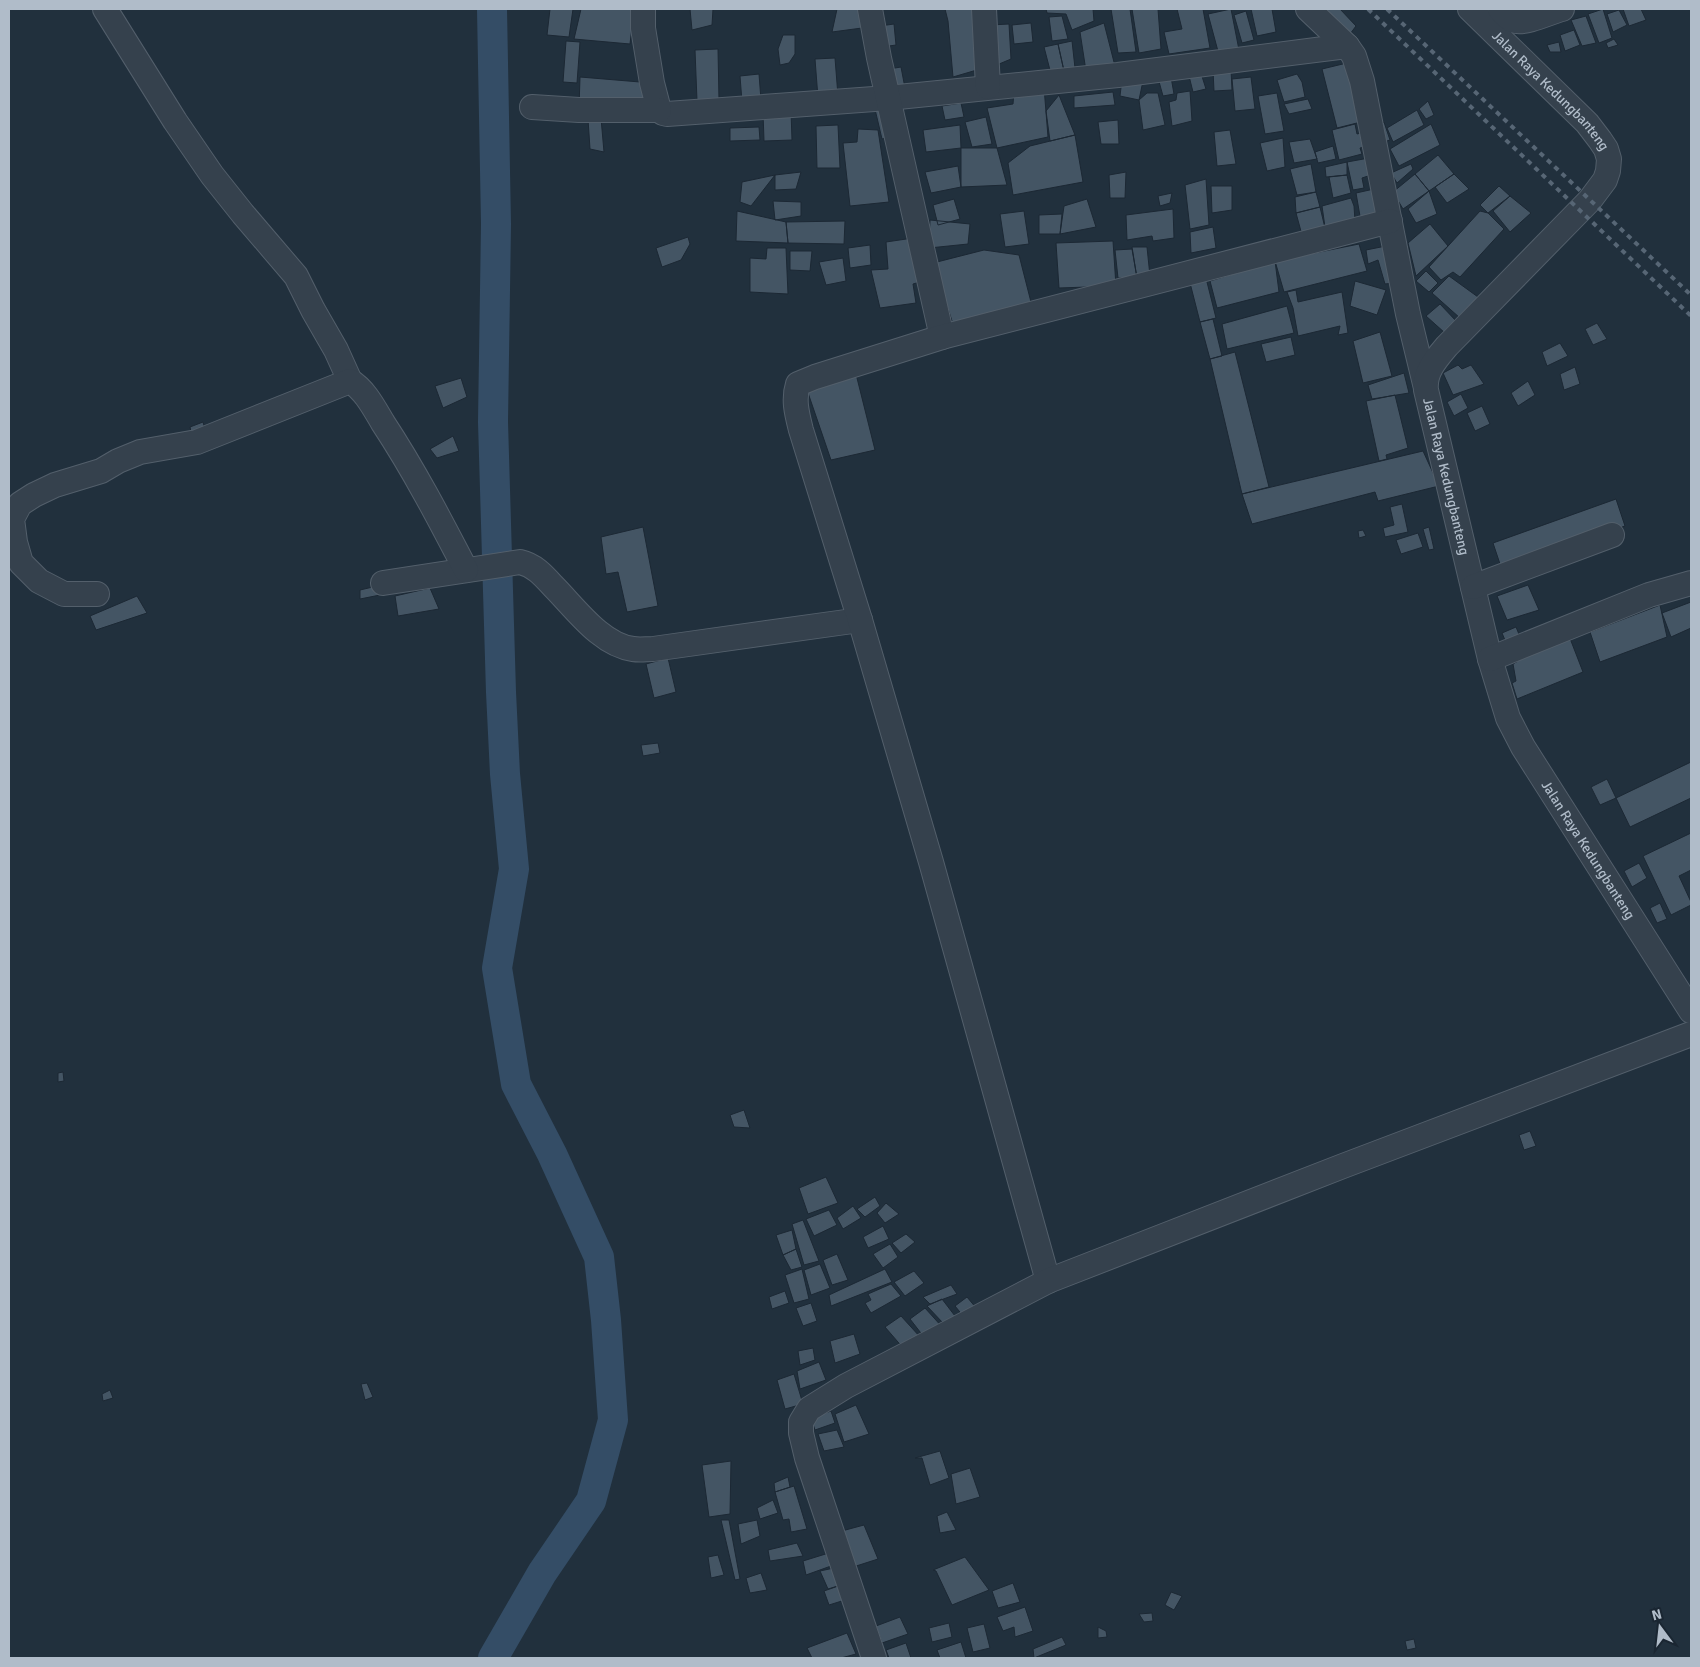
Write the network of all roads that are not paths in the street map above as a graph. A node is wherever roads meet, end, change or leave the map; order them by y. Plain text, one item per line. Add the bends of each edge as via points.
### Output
1 (105, 9) edge
2 (643, 9) edge
3 (870, 9) edge
4 (984, 9) edge
5 (1308, 9) edge
6 (1470, 9) edge
7 (1500, 9) edge
8 (1562, 9) edge
9 (1348, 46) junction
10 (988, 87) junction
11 (888, 98) junction
12 (532, 107) dead end
13 (659, 110) junction
14 (1390, 221) junction
15 (942, 337) junction
16 (350, 381) junction
17 (1425, 384) junction
18 (1612, 535) dead end
19 (473, 569) junction
20 (1691, 583) edge
21 (383, 584) dead end
22 (1473, 588) junction
23 (97, 594) dead end
24 (860, 620) junction
25 (1490, 659) junction
26 (1691, 1011) edge
27 (1691, 1034) edge
28 (1048, 1281) junction
29 (874, 1658) edge

1 - 16 street via 212,175 296,276
2 - 13 street via 642,28
3 - 11 street
4 - 10 street
5 - 9 street
6 - 17 street, Jalan Raya Kedungbanteng via 1587,123 1606,150 1608,171 1590,200 1442,352 1433,363
7 - 8 street via 1514,21
9 - 10 street via 1118,75
9 - 14 street via 1362,80
10 - 11 street
11 - 13 street via 667,114
11 - 15 street
12 - 13 street
14 - 15 street
14 - 17 street
15 - 24 street via 815,377 798,384 795,393 801,430
16 - 19 street via 356,384 396,442
16 - 23 street via 197,442 140,452 101,471 34,495 20,504 12,519 21,562 39,581 64,594
17 - 22 street, Jalan Raya Kedungbanteng
18 - 22 street
19 - 21 street
19 - 24 street via 520,562 529,564 600,634 618,645 633,649 653,649
20 - 25 street via 1649,594
22 - 25 street, Jalan Raya Kedungbanteng
24 - 28 street
25 - 26 street, Jalan Raya Kedungbanteng via 1508,718 1523,747
27 - 28 street
28 - 29 street via 846,1386 809,1409 801,1422 807,1458

